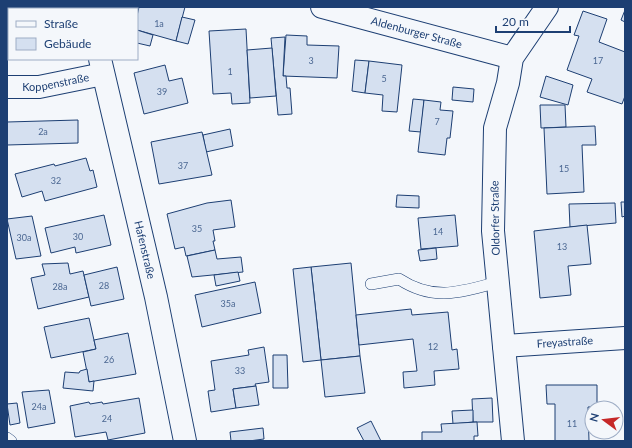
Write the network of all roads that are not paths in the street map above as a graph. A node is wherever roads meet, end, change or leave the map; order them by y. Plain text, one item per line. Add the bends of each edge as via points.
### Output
1 (322, 7) edge
2 (546, 7) edge
3 (512, 58) junction
4 (102, 66) edge
5 (7, 87) edge
6 (498, 282) junction
7 (372, 284) dead end
8 (625, 338) edge
9 (504, 346) junction
10 (7, 438) edge
11 (11, 441) edge
12 (182, 441) edge
13 (513, 441) edge

1 - 3 street, Aldenburger Straße
2 - 3 street, Oldorfer Straße
3 - 6 street, Oldorfer Straße via 508,83 495,128 493,230
4 - 5 street, Koppenstraße via 39,87
4 - 12 street, Hafenstraße via 156,297
6 - 7 lane via 460,292 433,293 399,279
6 - 9 street, Oldorfer Straße
8 - 9 street, Freyastraße
9 - 13 street, Oldorfer Straße
10 - 11 lane

